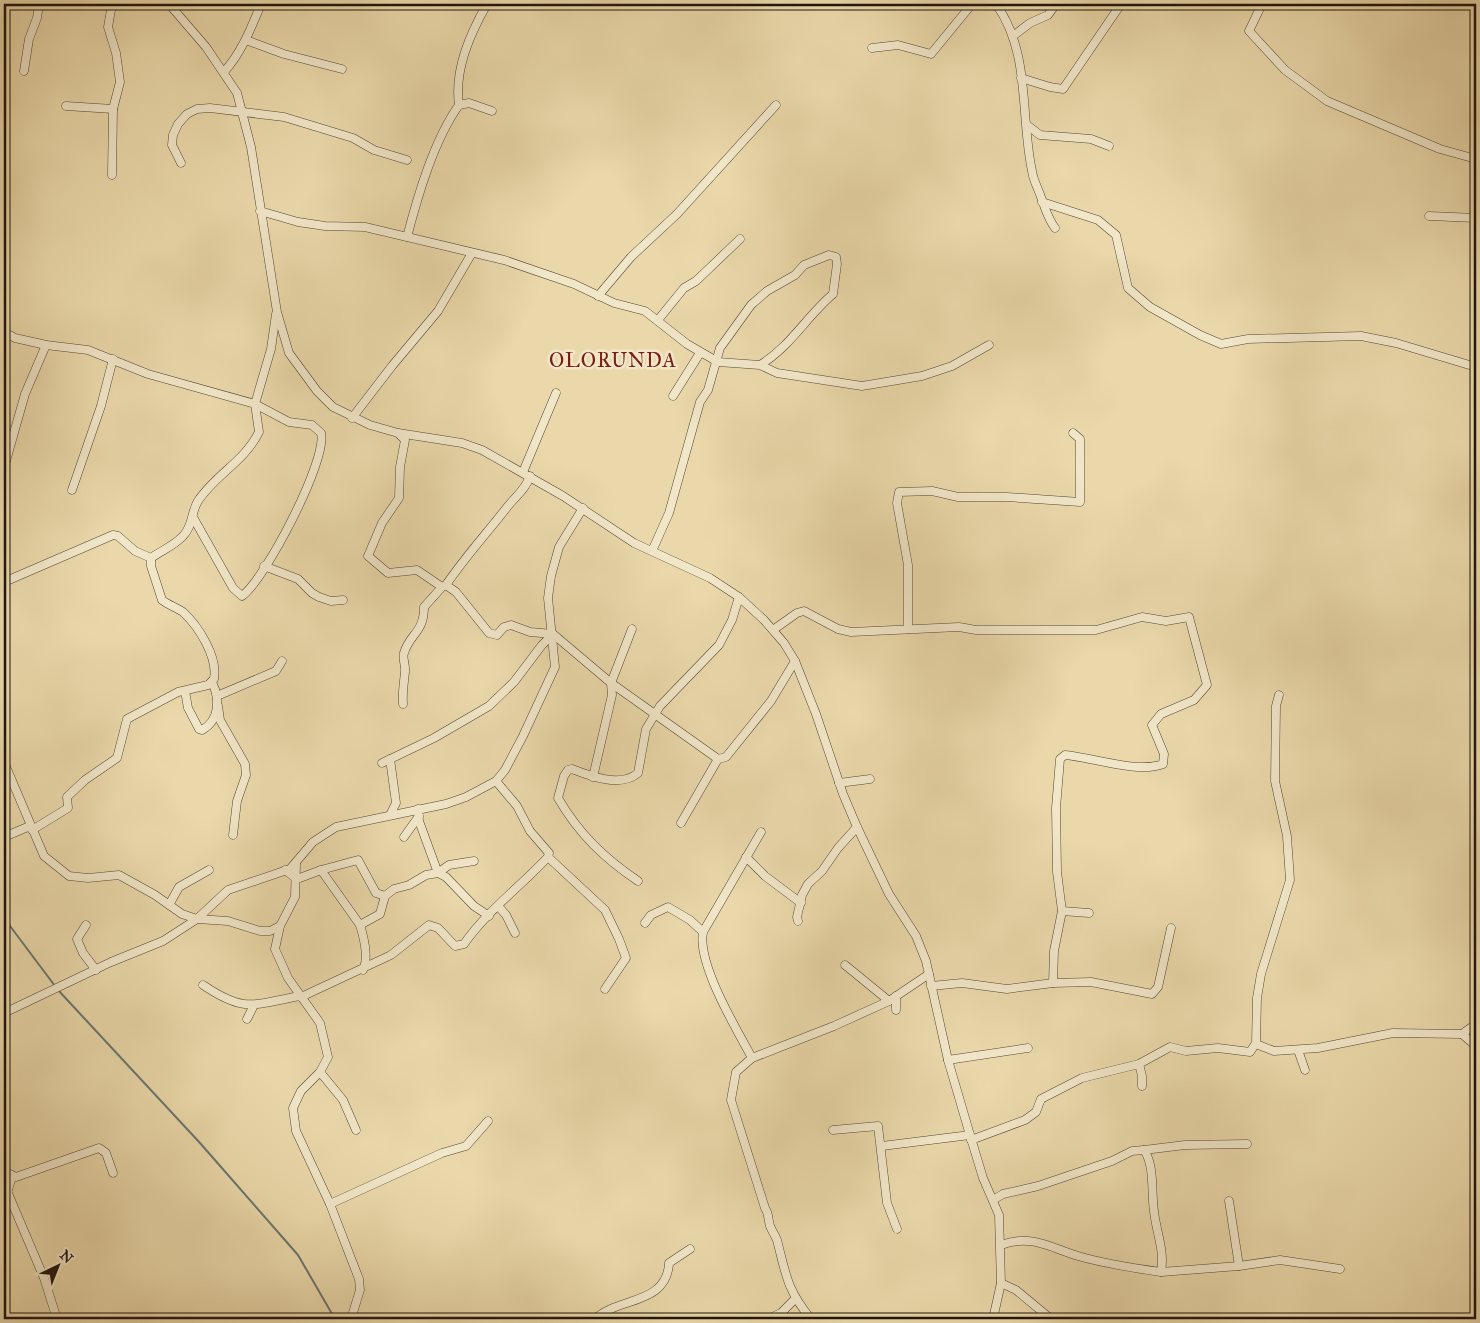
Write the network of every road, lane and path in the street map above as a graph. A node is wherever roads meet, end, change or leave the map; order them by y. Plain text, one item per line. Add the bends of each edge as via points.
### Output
1 (39, 4) edge
2 (112, 4) edge
3 (169, 4) edge
4 (261, 4) edge
5 (487, 4) edge
6 (972, 4) edge
7 (996, 4) edge
8 (1056, 4) edge
9 (1121, 4) edge
10 (1262, 4) edge
11 (1013, 36) junction
12 (246, 40) junction
13 (872, 48) dead end
14 (342, 69) dead end
15 (24, 71) dead end
16 (224, 72) junction
17 (1022, 78) junction
18 (459, 105) junction
19 (776, 105) dead end
20 (66, 106) dead end
21 (113, 109) junction
22 (492, 111) dead end
23 (243, 113) junction
24 (1027, 125) junction
25 (1109, 146) dead end
26 (1476, 159) edge
27 (407, 160) dead end
28 (181, 163) dead end
29 (112, 176) dead end
30 (1042, 202) junction
31 (260, 211) junction
32 (1429, 216) dead end
33 (1476, 218) edge
34 (1055, 228) dead end
35 (407, 237) junction
36 (740, 239) dead end
37 (472, 253) junction
38 (598, 296) junction
39 (277, 312) junction
40 (658, 320) junction
41 (4, 332) edge
42 (989, 345) dead end
43 (46, 346) junction
44 (700, 352) junction
45 (113, 359) junction
46 (718, 362) junction
47 (760, 365) junction
48 (1476, 367) edge
49 (556, 393) dead end
50 (673, 396) dead end
51 (255, 404) junction
52 (352, 418) junction
53 (1074, 433) dead end
54 (398, 434) junction
55 (7, 442) edge
56 (4, 468) edge
57 (527, 474) junction
58 (72, 490) dead end
59 (583, 508) junction
60 (194, 519) junction
61 (652, 551) junction
62 (151, 558) junction
63 (264, 566) junction
64 (4, 582) edge
65 (444, 586) junction
66 (739, 597) junction
67 (343, 600) dead end
68 (632, 629) dead end
69 (908, 629) junction
70 (773, 630) junction
71 (553, 634) junction
72 (282, 661) dead end
73 (795, 661) junction
74 (212, 682) junction
75 (611, 683) junction
76 (185, 691) junction
77 (1279, 695) dead end
78 (217, 696) junction
79 (402, 704) dead end
80 (218, 706) junction
81 (655, 714) junction
82 (718, 759) junction
83 (4, 762) edge
84 (593, 777) junction
85 (870, 779) dead end
86 (496, 781) junction
87 (839, 783) junction
88 (419, 813) junction
89 (390, 815) junction
90 (681, 823) dead end
91 (857, 827) junction
92 (31, 828) junction
93 (761, 832) dead end
94 (232, 835) dead end
95 (404, 837) dead end
96 (4, 838) edge
97 (548, 857) junction
98 (746, 857) junction
99 (474, 861) dead end
100 (296, 864) junction
101 (210, 870) dead end
102 (284, 870) junction
103 (321, 870) junction
104 (438, 873) junction
105 (297, 879) junction
106 (638, 881) dead end
107 (386, 896) junction
108 (801, 902) junction
109 (169, 905) junction
110 (498, 906) junction
111 (1062, 910) junction
112 (1089, 913) dead end
113 (489, 916) junction
114 (197, 919) junction
115 (798, 920) dead end
116 (645, 923) dead end
117 (86, 925) dead end
118 (360, 925) junction
119 (280, 926) junction
120 (1171, 928) dead end
121 (703, 932) junction
122 (515, 933) dead end
123 (845, 965) dead end
124 (96, 970) junction
125 (363, 970) junction
126 (929, 974) junction
127 (1052, 983) junction
128 (203, 985) dead end
129 (932, 986) junction
130 (605, 989) dead end
131 (896, 996) junction
132 (300, 997) junction
133 (889, 1001) junction
134 (254, 1005) junction
135 (896, 1010) dead end
136 (4, 1013) edge
137 (247, 1019) dead end
138 (1476, 1024) edge
139 (1462, 1034) junction
140 (1256, 1044) junction
141 (1476, 1046) edge
142 (1028, 1048) dead end
143 (1298, 1050) junction
144 (752, 1058) junction
145 (948, 1060) junction
146 (1139, 1064) junction
147 (1305, 1070) dead end
148 (320, 1072) junction
149 (1142, 1086) dead end
150 (488, 1121) dead end
151 (356, 1130) dead end
152 (833, 1130) dead end
153 (970, 1137) junction
154 (1247, 1144) dead end
155 (882, 1146) junction
156 (1144, 1150) junction
157 (4, 1170) edge
158 (113, 1173) dead end
159 (12, 1177) junction
160 (7, 1191) junction
161 (993, 1200) junction
162 (1229, 1201) dead end
163 (4, 1202) edge
164 (330, 1204) junction
165 (897, 1229) dead end
166 (1001, 1245) junction
167 (690, 1249) dead end
168 (1239, 1266) junction
169 (1340, 1269) dead end
170 (1161, 1272) junction
171 (1000, 1283) junction
172 (795, 1299) junction
173 (57, 1319) edge
174 (352, 1319) edge
175 (595, 1319) edge
176 (768, 1319) edge
177 (811, 1319) edge
178 (993, 1319) edge
179 (1051, 1319) edge

1 - 15 street
2 - 21 street via 108,27 120,82
3 - 16 street
4 - 12 street
5 - 18 street via 472,30 456,86
6 - 13 street via 931,54 898,45
7 - 11 street
8 - 11 street via 1048,15 1030,22 1022,32
9 - 17 street via 1063,89
10 - 26 street via 1249,31 1285,70 1327,102 1440,149
11 - 17 street
12 - 14 street
12 - 16 street
16 - 23 street via 237,93
17 - 24 street
18 - 22 street via 469,103
18 - 35 street via 448,120 427,172
19 - 38 street via 677,214 631,256
20 - 21 street
21 - 29 street
23 - 27 street via 284,117 353,138 374,150
23 - 28 street via 210,108 186,114 178,124 172,145
23 - 31 street
24 - 25 street via 1040,135 1092,139
24 - 30 street via 1032,172
30 - 34 street
30 - 48 street via 1098,220 1116,235 1128,288 1150,307 1221,344 1248,339 1361,336
31 - 35 street via 298,222 364,227
31 - 39 street
32 - 33 street
35 - 37 street
36 - 40 street via 696,281 684,288
37 - 38 street via 540,272
37 - 52 street via 438,311
38 - 40 street via 638,308
39 - 51 street via 271,349
39 - 52 street via 289,353 298,368 333,406
40 - 44 street
41 - 43 street
42 - 47 street via 952,366 922,376 862,386 777,373
43 - 45 street via 88,350
43 - 55 street via 25,394 20,418
44 - 46 street
44 - 50 street
45 - 51 street via 148,374
45 - 58 street via 101,406
46 - 47 street
46 - 47 street via 720,348 751,305 766,291 795,275 804,265 829,255 836,257 833,294 816,308 796,334
46 - 61 street via 700,402 670,513
49 - 57 street
51 - 60 street via 260,426 256,437 234,465 209,487 194,510
51 - 63 street via 289,422 312,425 319,429 322,437 305,494 278,549
52 - 54 street
53 - 69 street via 1080,439 1080,502 958,497 932,491 899,492 897,503 908,565
54 - 57 street via 462,443
54 - 65 street via 405,440 399,498 382,524 368,556 388,573 417,570
55 - 56 street
57 - 59 street
57 - 65 street via 527,486
59 - 61 street via 634,543
59 - 71 street via 555,555 548,598
60 - 62 street via 184,536
60 - 63 street via 233,588 242,596 250,591
61 - 66 street via 710,578
62 - 64 street via 113,535
62 - 74 street via 162,600 184,613 208,647 215,676
63 - 67 street via 298,579 319,597
65 - 71 street via 456,592 489,633 497,635 504,627 512,625 530,632
65 - 79 street via 424,607 421,627 404,653 406,672
66 - 70 street
66 - 81 street via 719,645 671,693
68 - 75 street
69 - 70 street via 852,632 838,629 804,611
69 - 111 street via 1096,630 1142,617 1166,621 1189,617 1207,685 1194,700 1161,714 1152,725 1164,754 1163,764 1119,765 1065,755 1060,759 1056,808 1057,872
70 - 73 street
71 - 75 street
71 - 86 street via 555,667 514,753
71 - 89 street via 514,682 488,706 438,736 386,761 396,803
72 - 78 street via 276,671
73 - 82 street via 761,714 726,757
73 - 87 street
74 - 76 street via 208,686
74 - 78 street
75 - 81 street
75 - 84 street via 612,695
76 - 80 street via 188,708 199,729 206,728
76 - 92 street via 128,719 117,758 84,780 67,798 68,808
77 - 140 street via 1275,781 1287,836 1290,880 1261,974
78 - 80 street
80 - 94 street via 220,720 245,764 246,775 237,801
81 - 82 street
81 - 84 street via 646,729 638,773 607,780
82 - 90 street
83 - 92 street
84 - 106 street via 572,768 568,770 558,798 573,823 608,861
85 - 87 street
86 - 88 street via 466,797
86 - 97 street via 524,816 530,831 549,853
87 - 91 street
88 - 89 street
88 - 95 street
88 - 104 street
89 - 100 street via 336,827 313,842
91 - 108 street via 808,884
91 - 126 street via 889,894 916,936
92 - 96 street
92 - 109 street via 44,856 69,876 119,875
93 - 98 street
97 - 110 street
97 - 130 street via 605,910 620,939 626,958
98 - 108 street via 765,876
98 - 121 street
99 - 104 street via 449,865
100 - 102 street
100 - 105 street
101 - 109 street via 179,887
102 - 105 street
102 - 114 street via 228,890
103 - 105 street
103 - 107 street via 358,860 376,893
103 - 118 street
104 - 107 street via 394,889
104 - 113 street
105 - 119 street via 295,897
107 - 118 street via 380,914
108 - 115 street
109 - 114 street
110 - 113 street
110 - 122 street
111 - 112 street
111 - 127 street
113 - 125 street via 464,944 455,946 438,928 430,925 391,955
114 - 119 street via 228,920 260,931
114 - 124 street via 163,941
116 - 121 street via 651,915 668,907
117 - 124 street via 77,939
118 - 125 street via 366,964
119 - 132 street via 275,949
120 - 127 street via 1158,987 1152,994 1104,984
121 - 144 street via 701,943 721,1000
123 - 133 street
124 - 136 street
125 - 132 street
126 - 129 street
126 - 131 street
127 - 129 street via 1007,989 962,983
128 - 134 street via 228,1000
129 - 145 street
131 - 133 street
131 - 135 street
132 - 134 street
132 - 148 street via 320,1023 328,1057
133 - 144 street
134 - 137 street
138 - 139 street
139 - 141 street
139 - 143 street via 1392,1033
140 - 143 street via 1274,1051
140 - 146 street via 1250,1052 1170,1048
142 - 145 street
143 - 147 street
144 - 172 street via 736,1072 731,1100
145 - 153 street
146 - 149 street
146 - 153 street via 1082,1078 1042,1099 1036,1112 1025,1120
148 - 151 street via 343,1100
148 - 164 street via 301,1091 293,1108 296,1131
150 - 164 street via 466,1146 442,1152
152 - 155 street via 878,1126
153 - 155 street
153 - 161 street
154 - 156 street via 1186,1145
155 - 165 street via 887,1203
156 - 161 street via 1038,1186 1003,1194
156 - 170 street via 1150,1167 1153,1210 1161,1241
157 - 159 street
158 - 159 street via 106,1153 99,1148 26,1175
159 - 160 street
160 - 163 street
160 - 173 street via 44,1278
161 - 166 street via 999,1215
162 - 168 street
164 - 174 street via 359,1279 360,1290
166 - 170 street via 1016,1239 1042,1243 1078,1256
166 - 171 street
167 - 175 street via 669,1263 668,1274 652,1293
168 - 169 street via 1280,1260
168 - 170 street
171 - 178 street
171 - 179 street via 1016,1290
172 - 176 street via 781,1313
172 - 177 street

